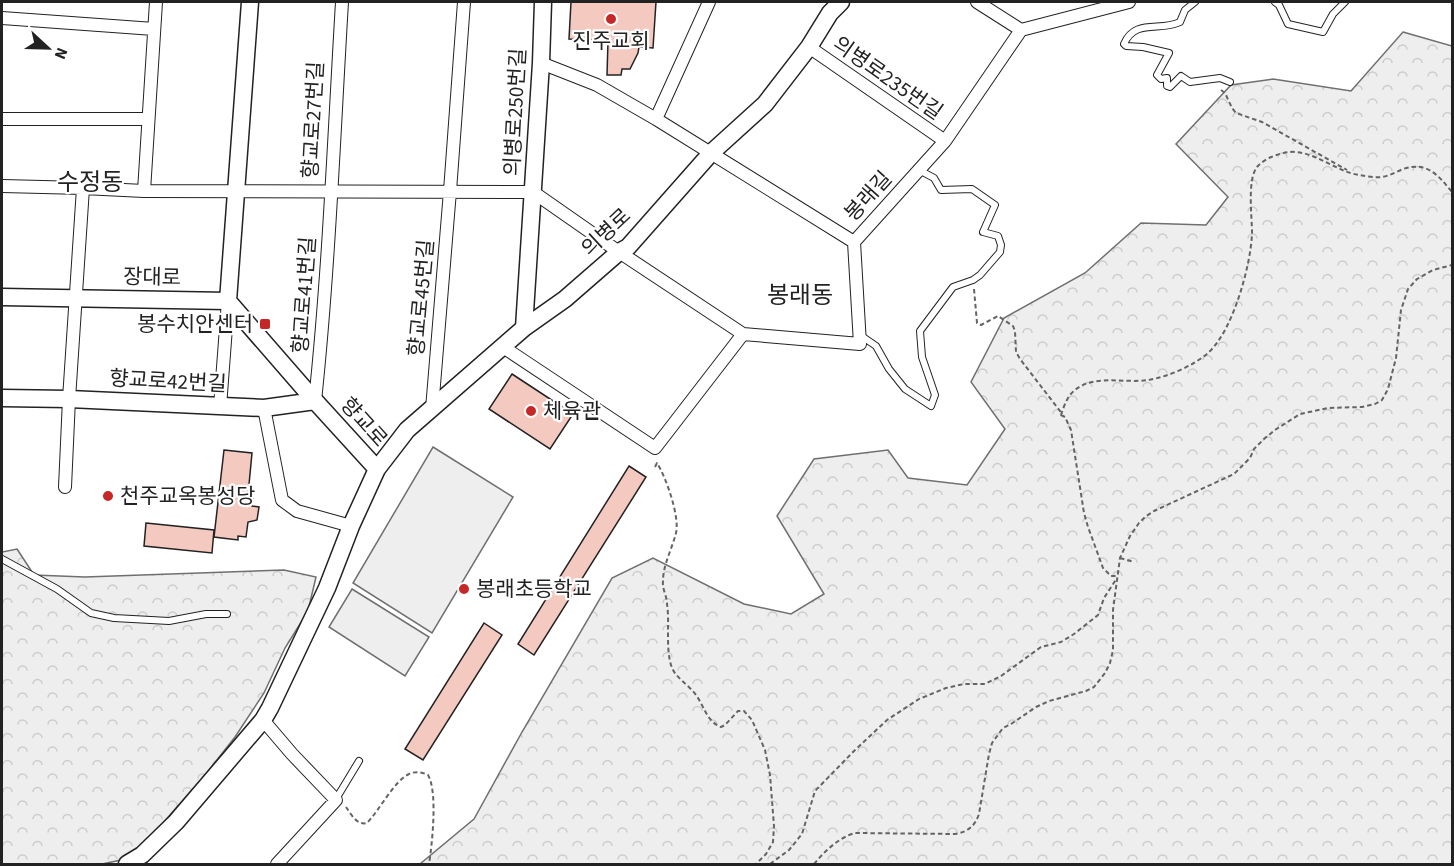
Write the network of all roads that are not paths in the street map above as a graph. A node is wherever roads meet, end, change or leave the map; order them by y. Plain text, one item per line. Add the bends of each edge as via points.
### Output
1 (156, 2) edge
2 (250, 2) edge
3 (342, 2) edge
4 (464, 2) edge
5 (543, 2) edge
6 (709, 2) edge
7 (841, 2) edge
8 (976, 2) edge
9 (1126, 2) edge
10 (1195, 2) edge
11 (1275, 2) edge
12 (1345, 2) edge
13 (2, 18) edge
14 (154, 29) junction
15 (1021, 30) junction
16 (809, 47) junction
17 (541, 63) junction
18 (1230, 82) dead end
19 (2, 119) edge
20 (148, 119) junction
21 (656, 119) junction
22 (945, 141) junction
23 (711, 153) junction
24 (918, 170) junction
25 (2, 186) edge
26 (83, 188) junction
27 (144, 191) junction
28 (236, 191) junction
29 (331, 191) junction
30 (450, 191) junction
31 (533, 192) junction
32 (854, 242) junction
33 (619, 252) junction
34 (2, 297) edge
35 (75, 298) junction
36 (228, 301) junction
37 (524, 328) junction
38 (742, 334) junction
39 (860, 335) junction
40 (503, 347) junction
41 (2, 398) edge
42 (69, 399) junction
43 (315, 401) junction
44 (220, 407) junction
45 (264, 408) junction
46 (432, 409) junction
47 (377, 469) junction
48 (65, 487) dead end
49 (351, 526) junction
50 (2, 559) edge
51 (227, 614) dead end
52 (262, 720) junction
53 (359, 761) dead end
54 (336, 799) junction
55 (127, 864) edge
56 (277, 864) edge

1 - 14 street
2 - 28 street
3 - 29 street, 향교로27번길
4 - 30 street
5 - 17 street, 의병로250번길
6 - 21 street
7 - 16 street, 의병로
8 - 15 street
9 - 15 street
10 - 18 lane via 1185,10 1180,22 1131,32 1124,44 1170,53 1157,75 1167,78 1167,86 1181,76 1190,81 1220,78
11 - 12 lane via 1288,24 1323,32
13 - 14 street
14 - 20 street
15 - 22 street, 봉래길
16 - 22 street, 의병로235번길
16 - 23 street, 의병로 via 765,104
17 - 21 street via 597,85
17 - 31 street, 의병로250번길
19 - 20 street
20 - 27 street
21 - 23 street
22 - 24 street, 봉래길
23 - 32 street
23 - 33 street, 의병로 via 628,247
24 - 32 street, 봉래길
24 - 39 lane via 934,178 941,190 972,189 995,205 982,232 998,236 1000,252 980,275 953,287 920,331 922,357 934,394 931,406 905,389 876,346
25 - 26 street, 향교로27번길
26 - 27 street, 향교로27번길
26 - 35 street
27 - 28 street, 향교로27번길
28 - 29 street, 향교로27번길
28 - 36 street
29 - 30 street, 향교로27번길
29 - 43 street, 향교로41번길
30 - 31 street, 향교로27번길
30 - 46 street, 향교로45번길
31 - 33 street, 의병로250번길
31 - 37 street
32 - 39 street, 봉래길
33 - 37 street, 의병로
33 - 38 street, 의병로250번길
34 - 35 street, 장대로
35 - 36 street, 장대로
35 - 42 street
36 - 43 street, 향교로
36 - 44 street
37 - 40 street, 의병로
38 - 39 street via 860,344
38 - 40 street via 655,448
40 - 46 street, 의병로
41 - 42 street, 향교로42번길
42 - 44 street, 향교로42번길
42 - 48 street
43 - 45 street, 향교로42번길
43 - 47 street, 향교로
44 - 45 street, 향교로42번길
45 - 49 street via 282,500 297,511
46 - 47 street, 의병로 via 407,430
47 - 49 street, 향교로
49 - 52 street, 향교로 via 327,588
50 - 51 lane via 92,613 169,621
52 - 54 street
52 - 55 street, 향교로 via 176,822
53 - 54 lane
54 - 56 street

